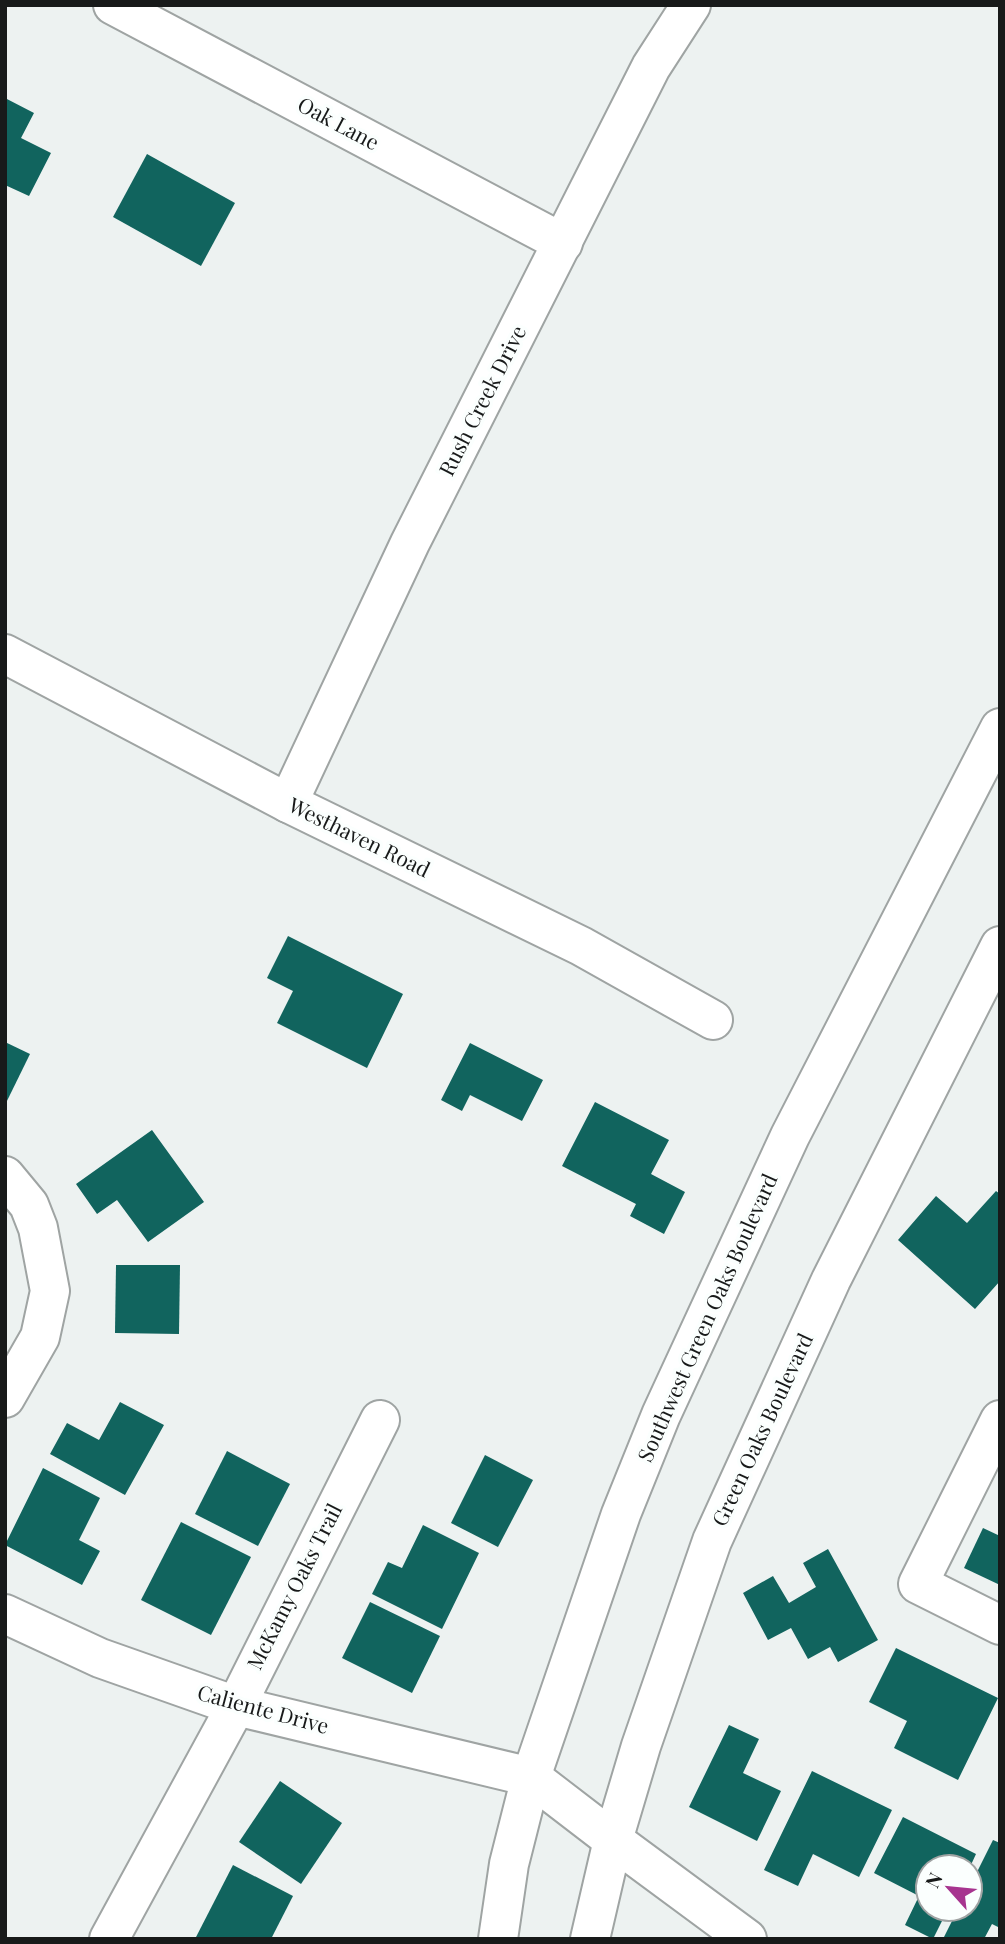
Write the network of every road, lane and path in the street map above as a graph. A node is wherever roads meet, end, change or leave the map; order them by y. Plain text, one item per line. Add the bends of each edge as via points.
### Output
1 (113, 5) edge
2 (691, 5) edge
3 (563, 243) junction
4 (5, 654) edge
5 (1000, 728) edge
6 (288, 803) junction
7 (1000, 946) edge
8 (713, 1020) dead end
9 (5, 1176) edge
10 (5, 1398) edge
11 (380, 1420) dead end
12 (1000, 1420) edge
13 (5, 1614) edge
14 (1000, 1625) edge
15 (236, 1706) junction
16 (531, 1777) junction
17 (613, 1840) junction
18 (109, 1939) edge
19 (498, 1939) edge
20 (590, 1939) edge
21 (747, 1939) edge

1 - 3 street, Oak Lane
2 - 3 street, Rush Creek Drive via 652,67
3 - 6 street, Rush Creek Drive via 410,543
4 - 6 street, Westhaven Road
5 - 16 street, Southwest Green Oaks Boulevard via 790,1136 661,1415 621,1514
6 - 8 street, Westhaven Road via 581,946
7 - 17 street, Green Oaks Boulevard via 831,1280 712,1541 640,1746
9 - 10 street via 29,1205 50,1291 40,1337
11 - 15 street, McKamy Oaks Trail
12 - 14 street via 918,1584
13 - 15 street, Caliente Drive via 100,1658
15 - 16 street, Caliente Drive
15 - 18 street, McKamy Oaks Trail
16 - 17 street
16 - 19 street, Southwest Green Oaks Boulevard via 509,1864
17 - 20 street, Green Oaks Boulevard
17 - 21 street

